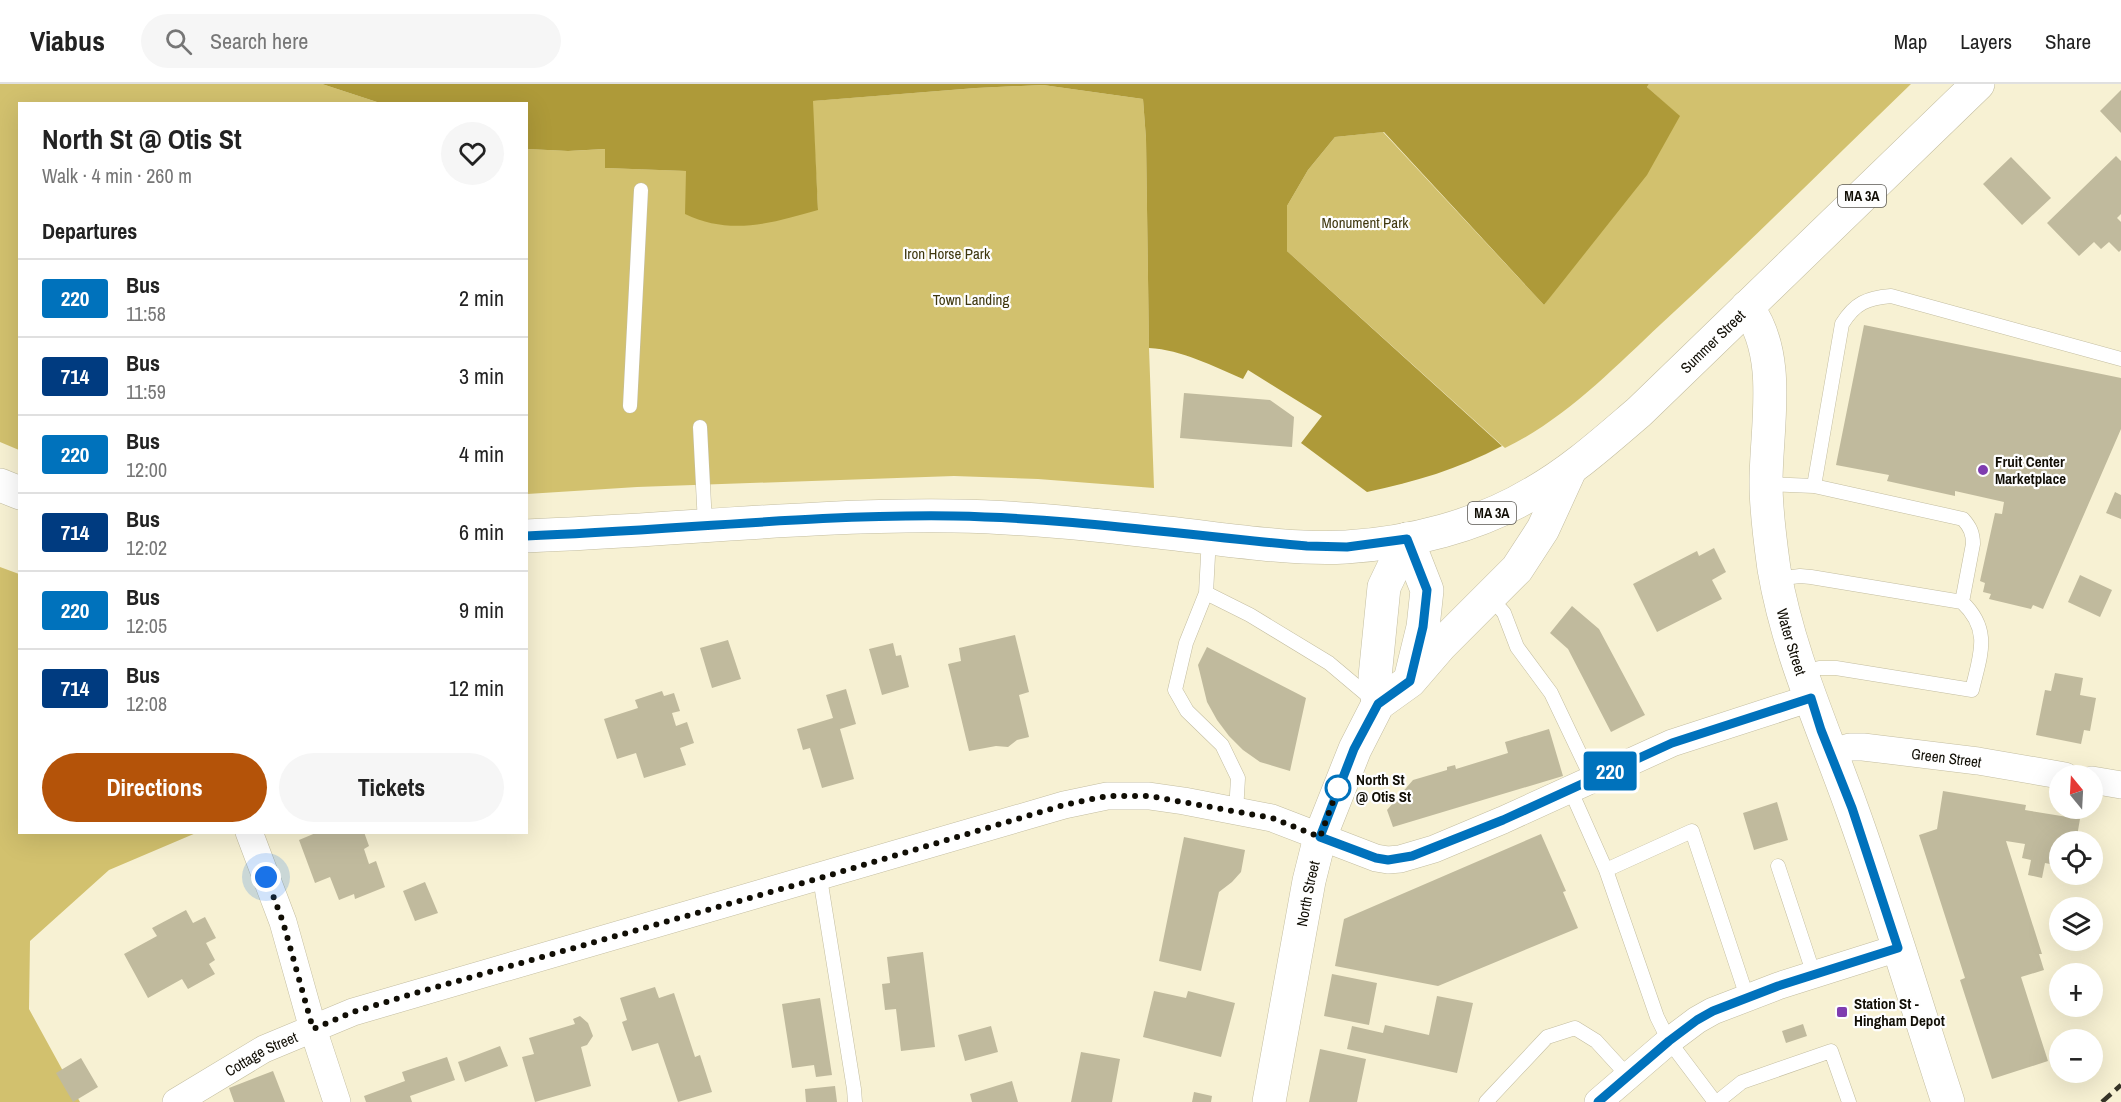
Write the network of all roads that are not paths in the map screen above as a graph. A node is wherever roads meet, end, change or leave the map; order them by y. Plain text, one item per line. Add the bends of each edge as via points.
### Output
1 (1977, 84) edge
2 (641, 190) dead end
3 (1747, 308) junction
4 (2121, 359) edge
5 (630, 406) dead end
6 (700, 427) dead end
7 (1570, 470) junction
8 (1766, 484) junction
9 (0, 486) edge
10 (1814, 486) junction
11 (18, 492) edge
12 (705, 524) junction
13 (528, 536) edge
14 (1209, 537) junction
15 (1407, 539) junction
16 (1776, 579) junction
17 (1206, 593) junction
18 (1490, 597) junction
19 (1962, 602) junction
20 (1410, 681) junction
21 (1807, 686) junction
22 (1378, 704) junction
23 (1830, 753) junction
24 (2049, 773) edge
25 (2103, 782) edge
26 (1581, 784) junction
27 (2121, 785) edge
28 (1236, 812) junction
29 (250, 834) edge
30 (1320, 837) junction
31 (1778, 866) dead end
32 (1606, 870) junction
33 (820, 878) junction
34 (1898, 948) junction
35 (1814, 975) junction
36 (1748, 997) junction
37 (313, 1029) junction
38 (1669, 1041) junction
39 (1628, 1076) junction
40 (176, 1102) edge
41 (337, 1102) edge
42 (855, 1102) edge
43 (1269, 1102) edge
44 (1486, 1102) edge
45 (1598, 1102) edge
46 (1716, 1102) edge
47 (1849, 1102) edge
48 (1947, 1102) edge

1 - 3 main road, Summer Street / MA 3A
2 - 5 lane
3 - 7 main road, Summer Street / MA 3A via 1638,412
3 - 8 main road, Water Street via 1762,334 1769,366
4 - 10 lane via 1891,296 1862,302 1842,324
6 - 12 lane
7 - 15 main road, Summer Street / MA 3A via 1505,508 1466,524
7 - 18 main road, North Street via 1543,529 1517,569
8 - 10 lane
8 - 16 main road, Water Street
9 - 11 main road
10 - 19 lane via 1963,519 1969,525 1973,544
12 - 13 main road, MA 3A
12 - 14 main road, MA 3A via 953,516 1063,522
14 - 15 main road, MA 3A via 1320,547
14 - 17 lane
15 - 20 main road via 1427,590
15 - 22 main road via 1384,587 1375,676
16 - 19 lane via 1811,577
16 - 21 main road, Water Street
17 - 22 lane via 1329,663
17 - 28 lane via 1186,643 1175,690 1187,711 1222,745 1238,778
18 - 20 main road, North Street
18 - 26 lane via 1504,613 1517,647 1551,693
19 - 21 lane via 1972,611 1982,634 1972,690 1836,668 1819,668
20 - 22 main road, North Street
21 - 23 main road, Water Street
21 - 26 street, Cottage Street
22 - 30 main road, North Street via 1354,749
23 - 24 street, Green Street via 1863,747
23 - 34 main road, Water Street
25 - 27 street
26 - 30 street, Cottage Street via 1400,859 1376,858
26 - 32 lane
28 - 30 street, Cottage Street via 1272,818
28 - 33 street, Cottage Street via 1149,796 1107,796 1064,805
29 - 37 street via 283,922
30 - 43 main road, North Street via 1298,935
31 - 35 lane
32 - 36 lane via 1692,831
32 - 38 lane
33 - 37 street, Cottage Street via 430,989 353,1012
33 - 42 lane
34 - 35 street
34 - 48 main road, Water Street
35 - 36 street
36 - 38 street via 1713,1011
37 - 40 street, Cottage Street via 264,1049
37 - 41 street
38 - 39 street
38 - 46 lane
39 - 44 lane via 1596,1041 1575,1028 1547,1038
39 - 45 street
46 - 47 lane via 1742,1082 1831,1052

